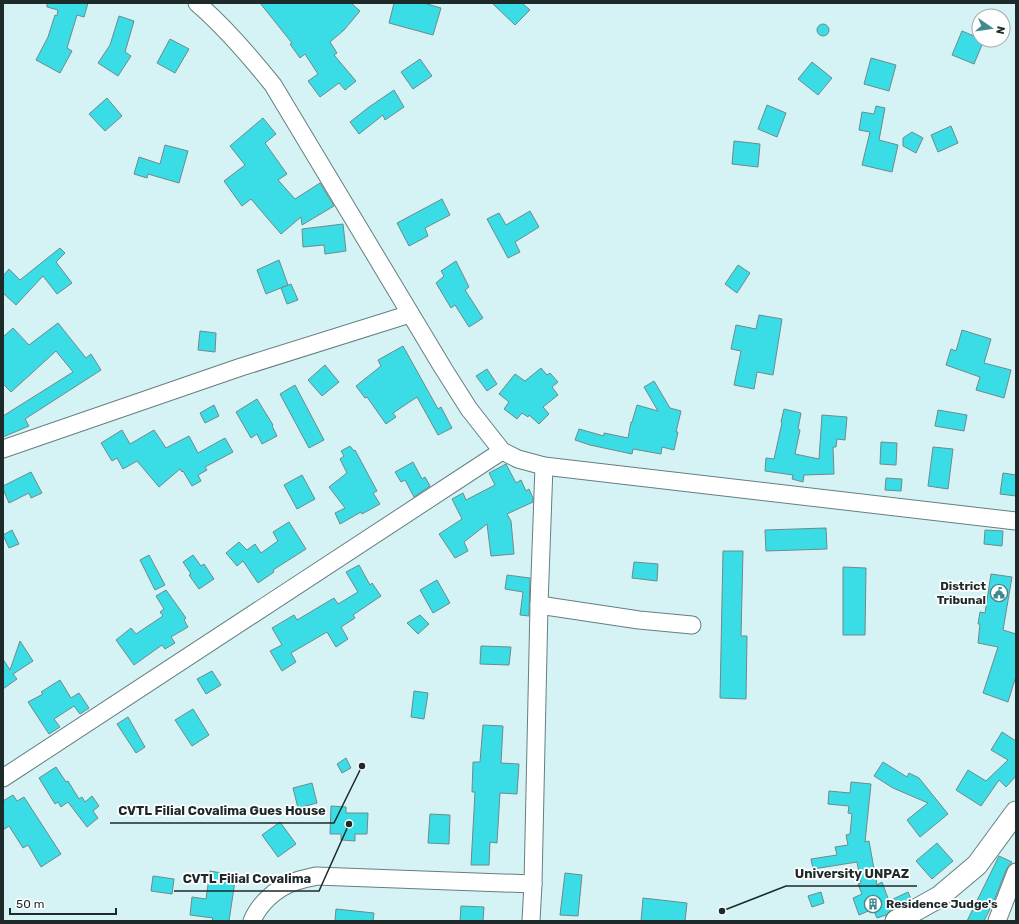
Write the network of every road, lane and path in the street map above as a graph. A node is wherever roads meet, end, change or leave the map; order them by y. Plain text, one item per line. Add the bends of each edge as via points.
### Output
1 (197, 3) edge
2 (410, 314) junction
3 (3, 448) edge
4 (502, 451) junction
5 (544, 466) junction
6 (1016, 521) edge
7 (539, 605) junction
8 (692, 625) dead end
9 (3, 778) edge
10 (1016, 812) edge
11 (1016, 872) edge
12 (533, 884) junction
13 (252, 921) edge
14 (532, 921) edge
15 (896, 921) edge
16 (997, 921) edge

1 - 2 street via 247,52 273,85
2 - 3 street via 241,367
2 - 4 street via 469,409
4 - 5 street via 518,459
4 - 9 street
5 - 6 street
5 - 7 street
7 - 8 street
7 - 12 street
10 - 15 main road via 977,865 939,897
11 - 16 street
12 - 13 street via 316,876 293,882 270,896
12 - 14 street

